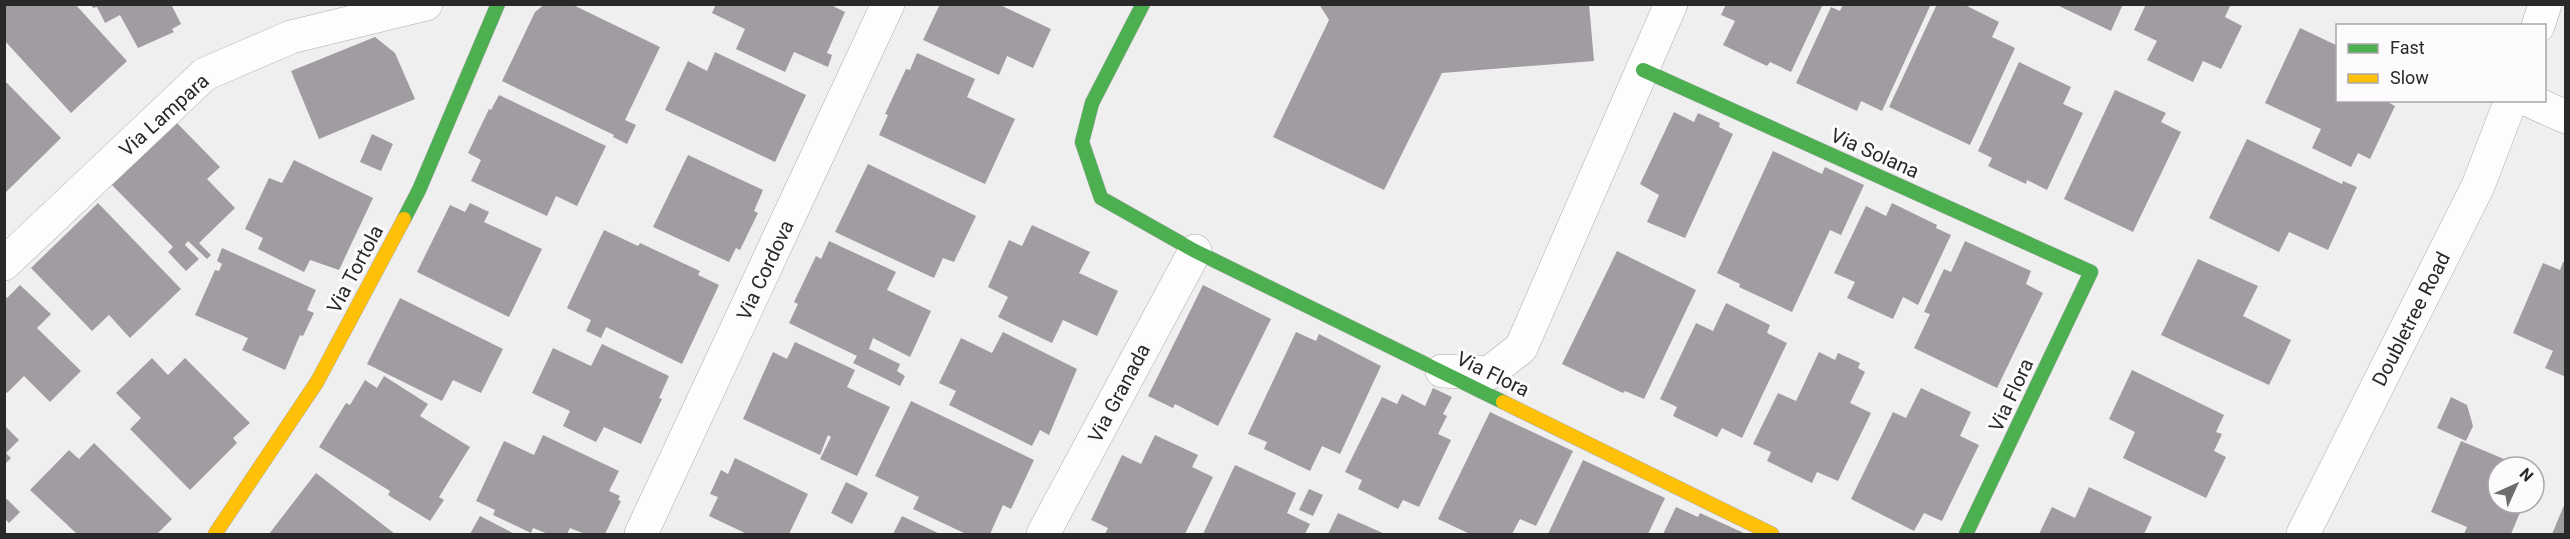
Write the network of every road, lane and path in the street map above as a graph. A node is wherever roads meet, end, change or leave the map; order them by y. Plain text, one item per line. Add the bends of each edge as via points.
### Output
1 (426, 4) edge
2 (498, 4) edge
3 (888, 4) edge
4 (1143, 4) edge
5 (1671, 4) edge
6 (2545, 4) edge
7 (2539, 24) edge
8 (1643, 70) junction
9 (2510, 102) edge
10 (2532, 102) edge
11 (2565, 117) edge
12 (1195, 251) junction
13 (4, 264) edge
14 (2091, 272) joint
15 (1442, 371) junction
16 (215, 534) edge
17 (641, 534) edge
18 (1043, 534) edge
19 (1773, 534) edge
20 (1966, 534) edge
21 (2303, 534) edge

1 - 13 street, Via Lampara via 291,37 205,74
2 - 16 street, Via Tortola via 419,190 376,271 316,382
3 - 17 street, Via Cordova
4 - 12 street, Via Flora via 1092,103 1082,142 1101,198
5 - 8 street
6 - 7 street
8 - 14 street, Via Solana
8 - 15 street via 1521,348 1489,373
9 - 21 street, Doubletree Road via 2478,186
10 - 11 street
12 - 15 street, Via Flora
12 - 18 street, Via Granada
14 - 20 street, Via Flora
15 - 19 street, Via Flora

